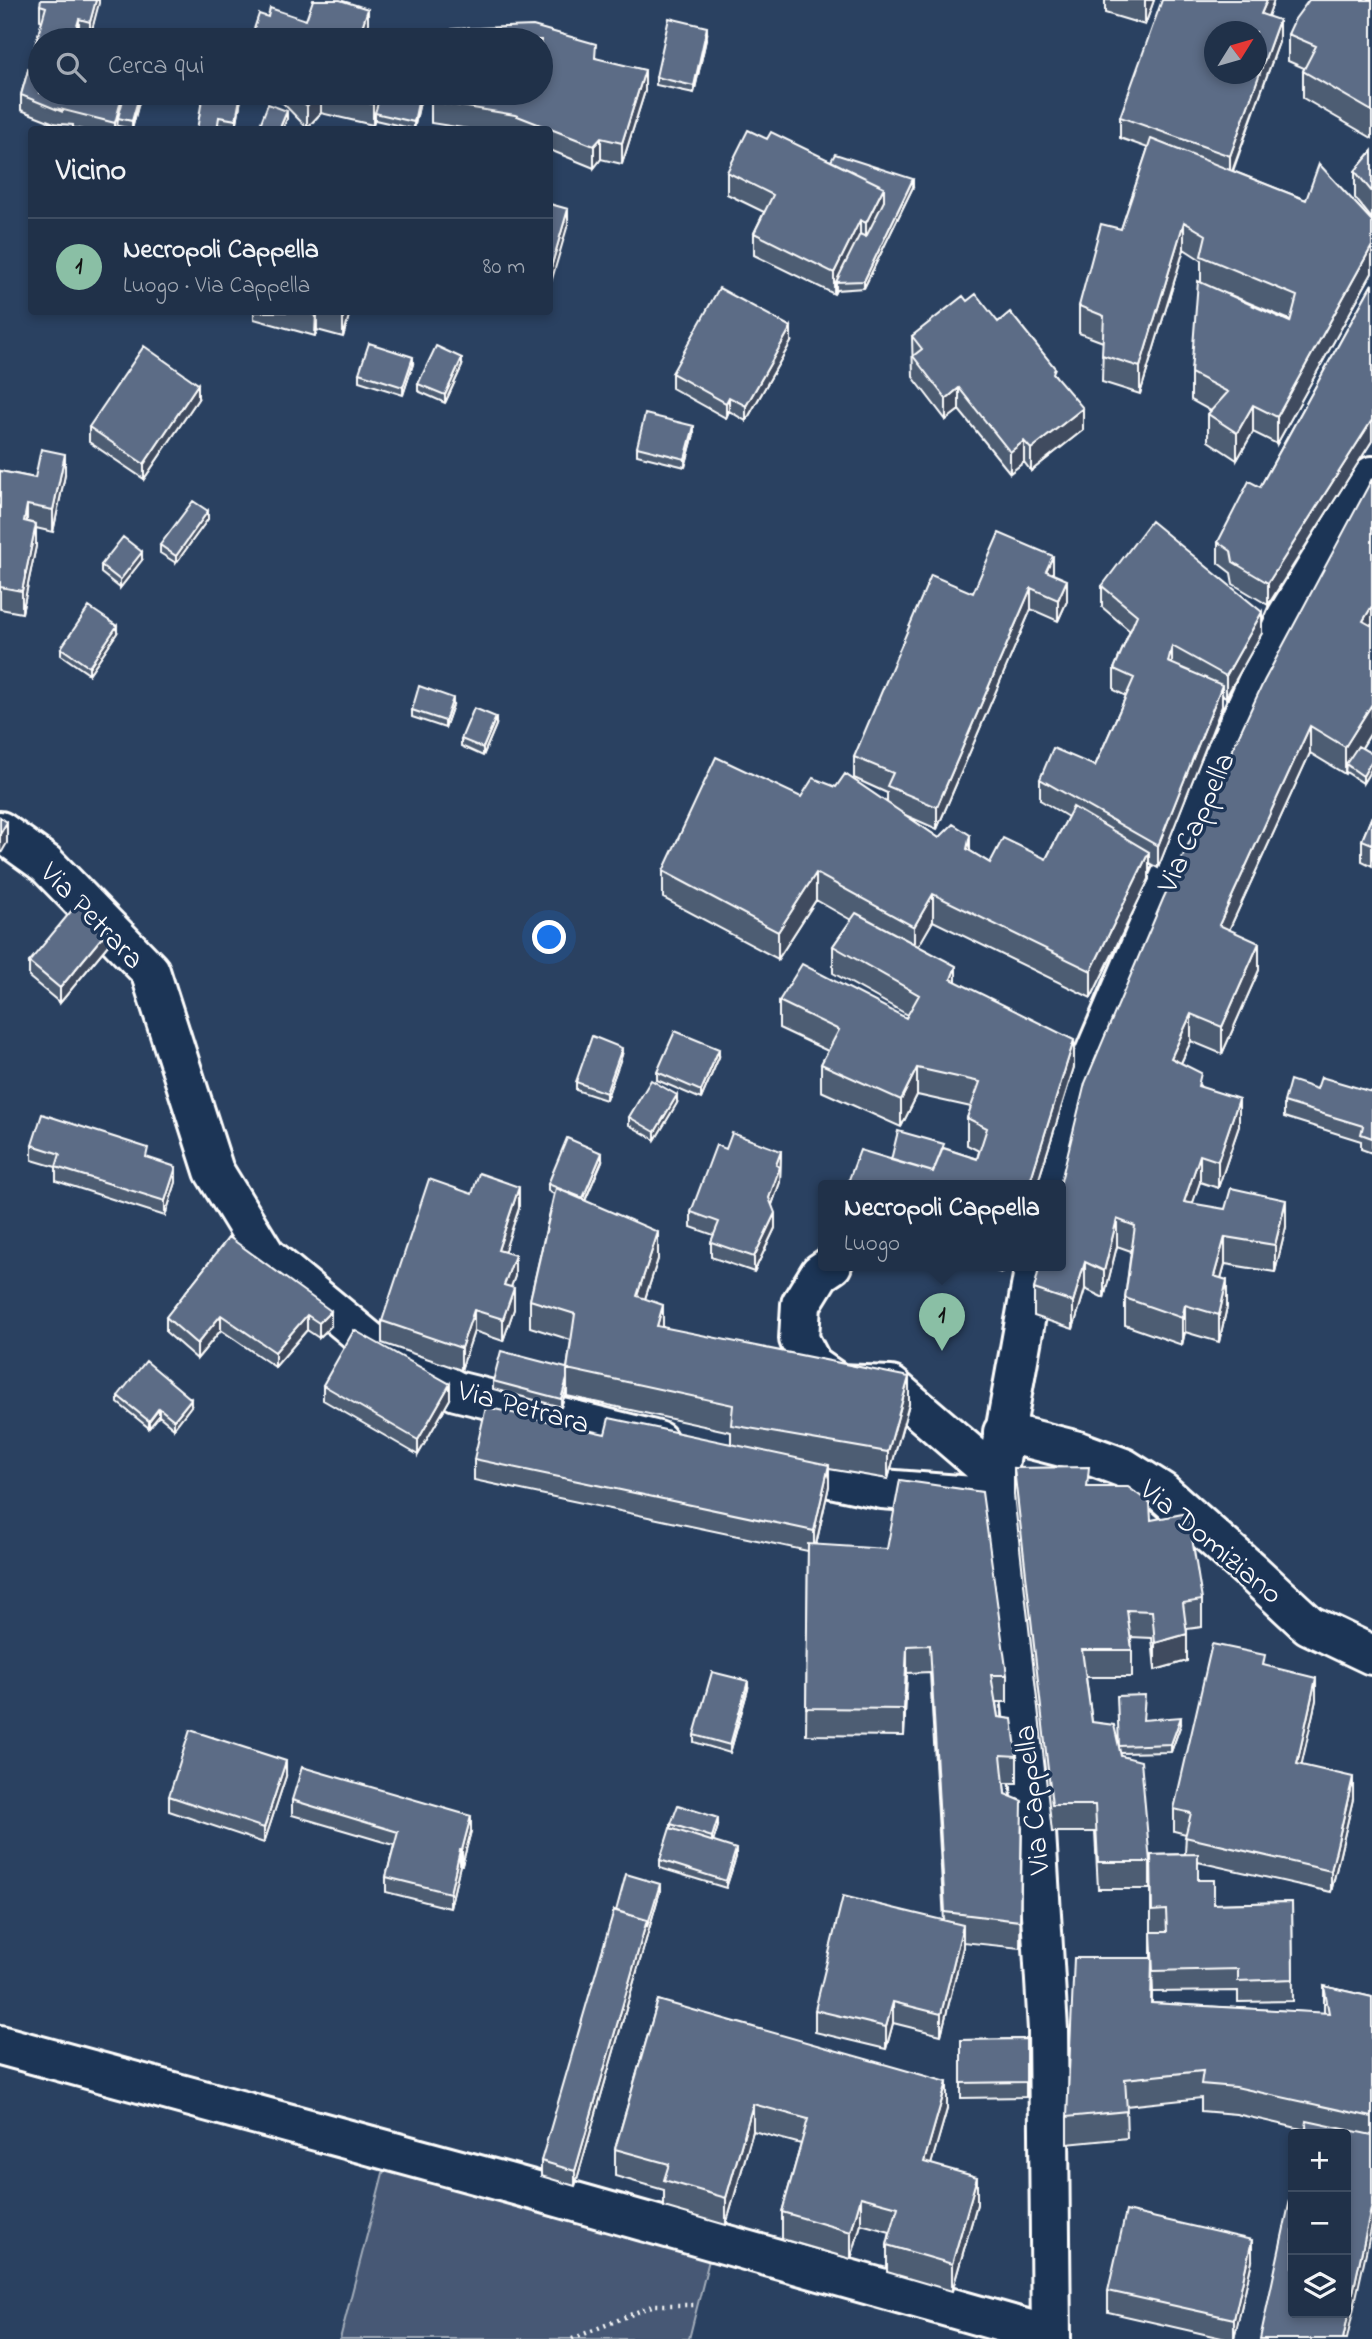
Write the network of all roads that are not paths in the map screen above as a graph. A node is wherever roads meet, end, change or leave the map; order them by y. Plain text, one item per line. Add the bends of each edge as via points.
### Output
1 (1372, 476) edge
2 (0, 831) edge
3 (1057, 1180) edge
4 (823, 1271) edge
5 (1033, 1271) edge
6 (1003, 1432) junction
7 (689, 1448) edge
8 (740, 1459) edge
9 (997, 1488) junction
10 (1372, 1655) edge
11 (0, 2045) edge
12 (1051, 2338) edge

1 - 3 street, Via Cappella via 1281,629 1167,884 1086,1074
2 - 7 street, Via Petrara via 46,864 150,971 214,1171 266,1256 380,1350 456,1391
4 - 9 street via 801,1304 799,1339 813,1366 839,1384 891,1386
5 - 6 street, Via Cappella
6 - 9 street, Via Cappella
6 - 10 street, Via Domiziano via 1124,1468 1162,1492 1309,1625
8 - 9 street via 882,1489
9 - 12 street, Via Cappella via 1037,1845 1048,2030
11 - 12 street

